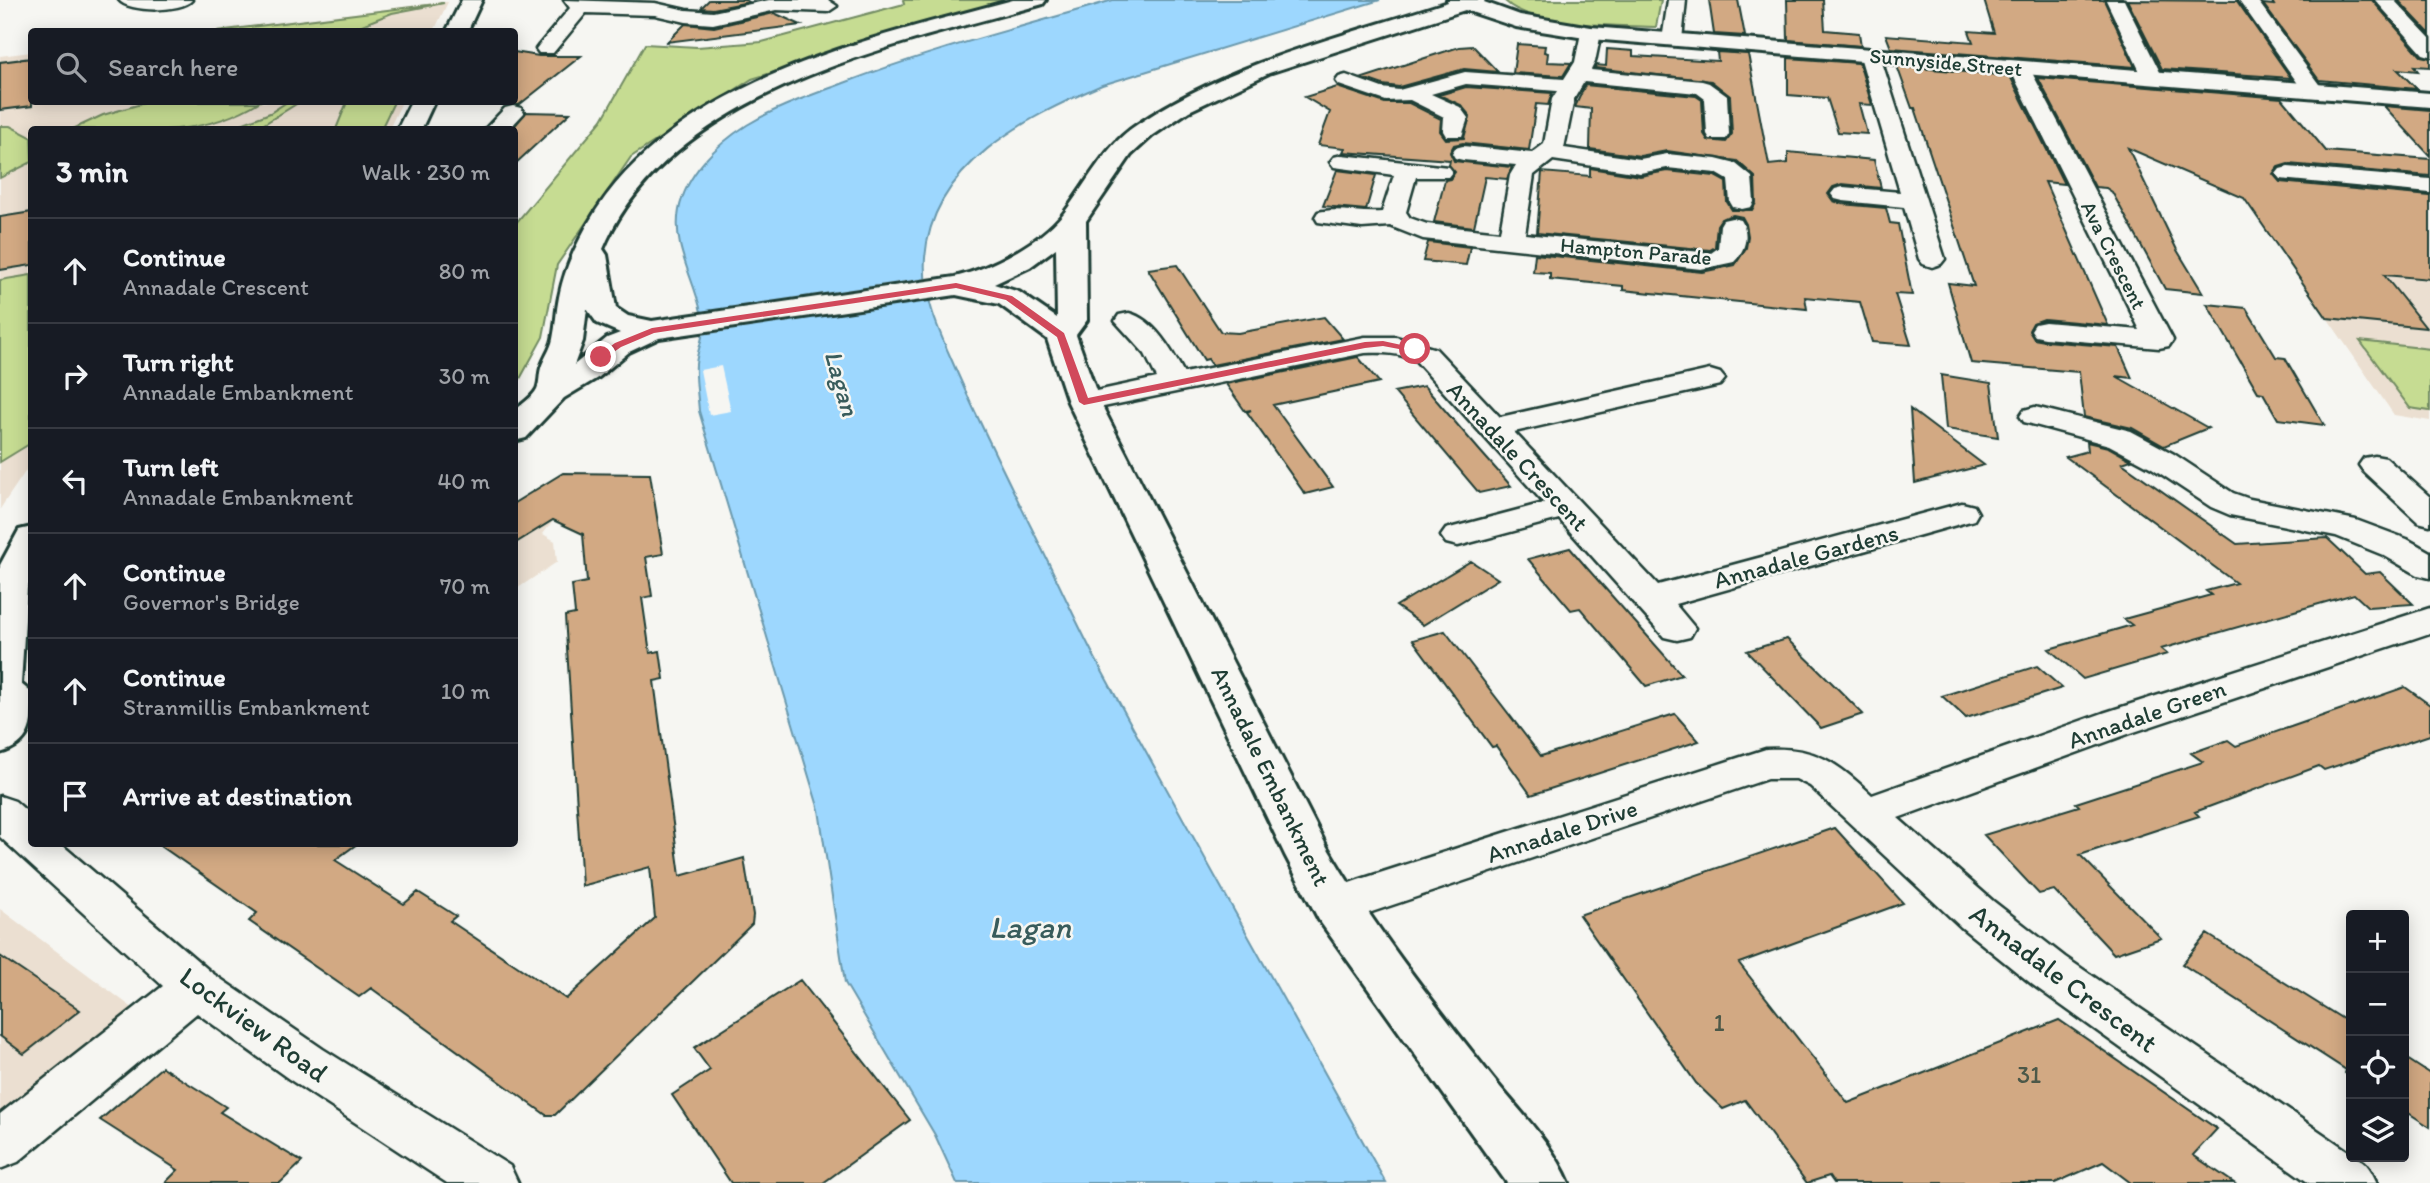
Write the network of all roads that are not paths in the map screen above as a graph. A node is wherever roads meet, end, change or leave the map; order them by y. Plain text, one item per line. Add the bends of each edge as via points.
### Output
1 (128, 0) edge
2 (183, 0) edge
3 (472, 0) edge
4 (1036, 0) edge
5 (1677, 0) edge
6 (2115, 0) edge
7 (2248, 0) edge
8 (2384, 0) edge
9 (1466, 1) edge
10 (577, 3) edge
11 (828, 6) dead end
12 (1436, 6) edge
13 (1500, 16) junction
14 (458, 28) edge
15 (1591, 33) junction
16 (1672, 40) junction
17 (546, 49) dead end
18 (2430, 50) edge
19 (1870, 55) junction
20 (2020, 67) junction
21 (2153, 78) junction
22 (1346, 80) dead end
23 (1574, 81) junction
24 (2312, 91) junction
25 (1412, 93) junction
26 (2430, 100) edge
27 (421, 105) edge
28 (513, 113) dead end
29 (411, 126) edge
30 (499, 126) edge
31 (1454, 131) dead end
32 (1718, 134) dead end
33 (1463, 153) dead end
34 (1541, 156) junction
35 (1342, 162) dead end
36 (1407, 169) junction
37 (1440, 172) dead end
38 (2288, 174) dead end
39 (2430, 186) edge
40 (1843, 194) dead end
41 (1914, 201) junction
42 (1328, 217) dead end
43 (1396, 218) junction
44 (1072, 221) junction
45 (1511, 240) junction
46 (591, 250) junction
47 (1932, 259) dead end
48 (949, 287) junction
49 (1129, 321) dead end
50 (663, 329) junction
51 (2045, 330) dead end
52 (1061, 335) junction
53 (1710, 379) dead end
54 (1175, 384) junction
55 (553, 391) junction
56 (1084, 402) junction
57 (2035, 416) dead end
58 (518, 427) edge
59 (1493, 428) junction
60 (2375, 466) dead end
61 (1566, 508) junction
62 (1962, 513) dead end
63 (2430, 514) edge
64 (1458, 536) dead end
65 (28, 546) edge
66 (2430, 567) edge
67 (4, 592) edge
68 (1650, 599) junction
69 (2430, 620) edge
70 (1677, 628) dead end
71 (12, 709) edge
72 (1789, 762) joint
73 (0, 812) edge
74 (1866, 813) junction
75 (28, 839) edge
76 (37, 847) edge
77 (1336, 906) junction
78 (196, 987) junction
79 (0, 1145) edge
80 (492, 1183) edge
81 (1541, 1183) edge
82 (2351, 1183) edge

1 - 2 street via 138,5
3 - 14 street
4 - 46 street via 838,58 748,94 663,148 637,174 599,227
5 - 16 street
6 - 21 street
7 - 24 street
8 - 18 street
9 - 12 street
9 - 13 street, Sunnyside Street
10 - 11 street via 713,18 776,4
10 - 17 street
12 - 13 street
12 - 44 street via 1263,68 1186,104 1143,131 1107,165
13 - 15 street, Sunnyside Street
15 - 16 street, Sunnyside Street
15 - 23 street via 1585,62
16 - 19 street, Sunnyside Street
19 - 20 street, Sunnyside Street
19 - 41 street
20 - 21 street, Sunnyside Street
20 - 51 street, Ava Crescent via 2159,340
21 - 24 street, Sunnyside Street
22 - 25 street via 1380,95
23 - 25 street via 1465,78
23 - 32 street via 1662,74 1716,87
23 - 34 street via 1563,99 1559,134
24 - 26 street, Sunnyside Street
25 - 31 street via 1452,112 1457,118
27 - 29 street
28 - 30 street
33 - 34 street
34 - 45 street via 1522,174
34 - 45 street, Hampton Parade via 1640,166 1667,161 1728,169 1740,177 1734,244 1724,258 1712,261
35 - 36 street
36 - 37 street
36 - 43 street
38 - 39 street
40 - 41 street
41 - 47 street
42 - 43 street
43 - 45 street via 1423,231
44 - 48 street via 1009,269
44 - 52 street via 1072,320
46 - 50 street via 597,302 605,316 624,327
46 - 55 street via 574,293 568,344
48 - 50 street
48 - 52 street via 1009,298
49 - 54 street via 1157,350
50 - 55 street via 618,345
52 - 56 street, Annadale Embankment
53 - 59 street
54 - 56 street, Annadale Crescent
54 - 59 street, Annadale Crescent via 1365,345 1402,345 1426,355
55 - 58 street
56 - 77 street, Annadale Embankment
57 - 66 street via 2120,438 2242,508 2344,527
59 - 61 street, Annadale Crescent
60 - 63 street
61 - 64 street
61 - 68 street, Annadale Crescent
62 - 68 street, Annadale Gardens
65 - 67 street
67 - 71 street
68 - 70 street, Annadale Crescent
69 - 74 street, Annadale Green via 2117,723
72 - 74 street, Annadale Crescent via 1824,775
72 - 77 street, Annadale Drive via 1753,768
73 - 75 street, Lockview Road
74 - 82 street, Annadale Crescent via 1977,914 2078,993
76 - 78 street, Lockview Road
77 - 81 street, Annadale Embankment
78 - 79 street
78 - 80 street, Lockview Road

